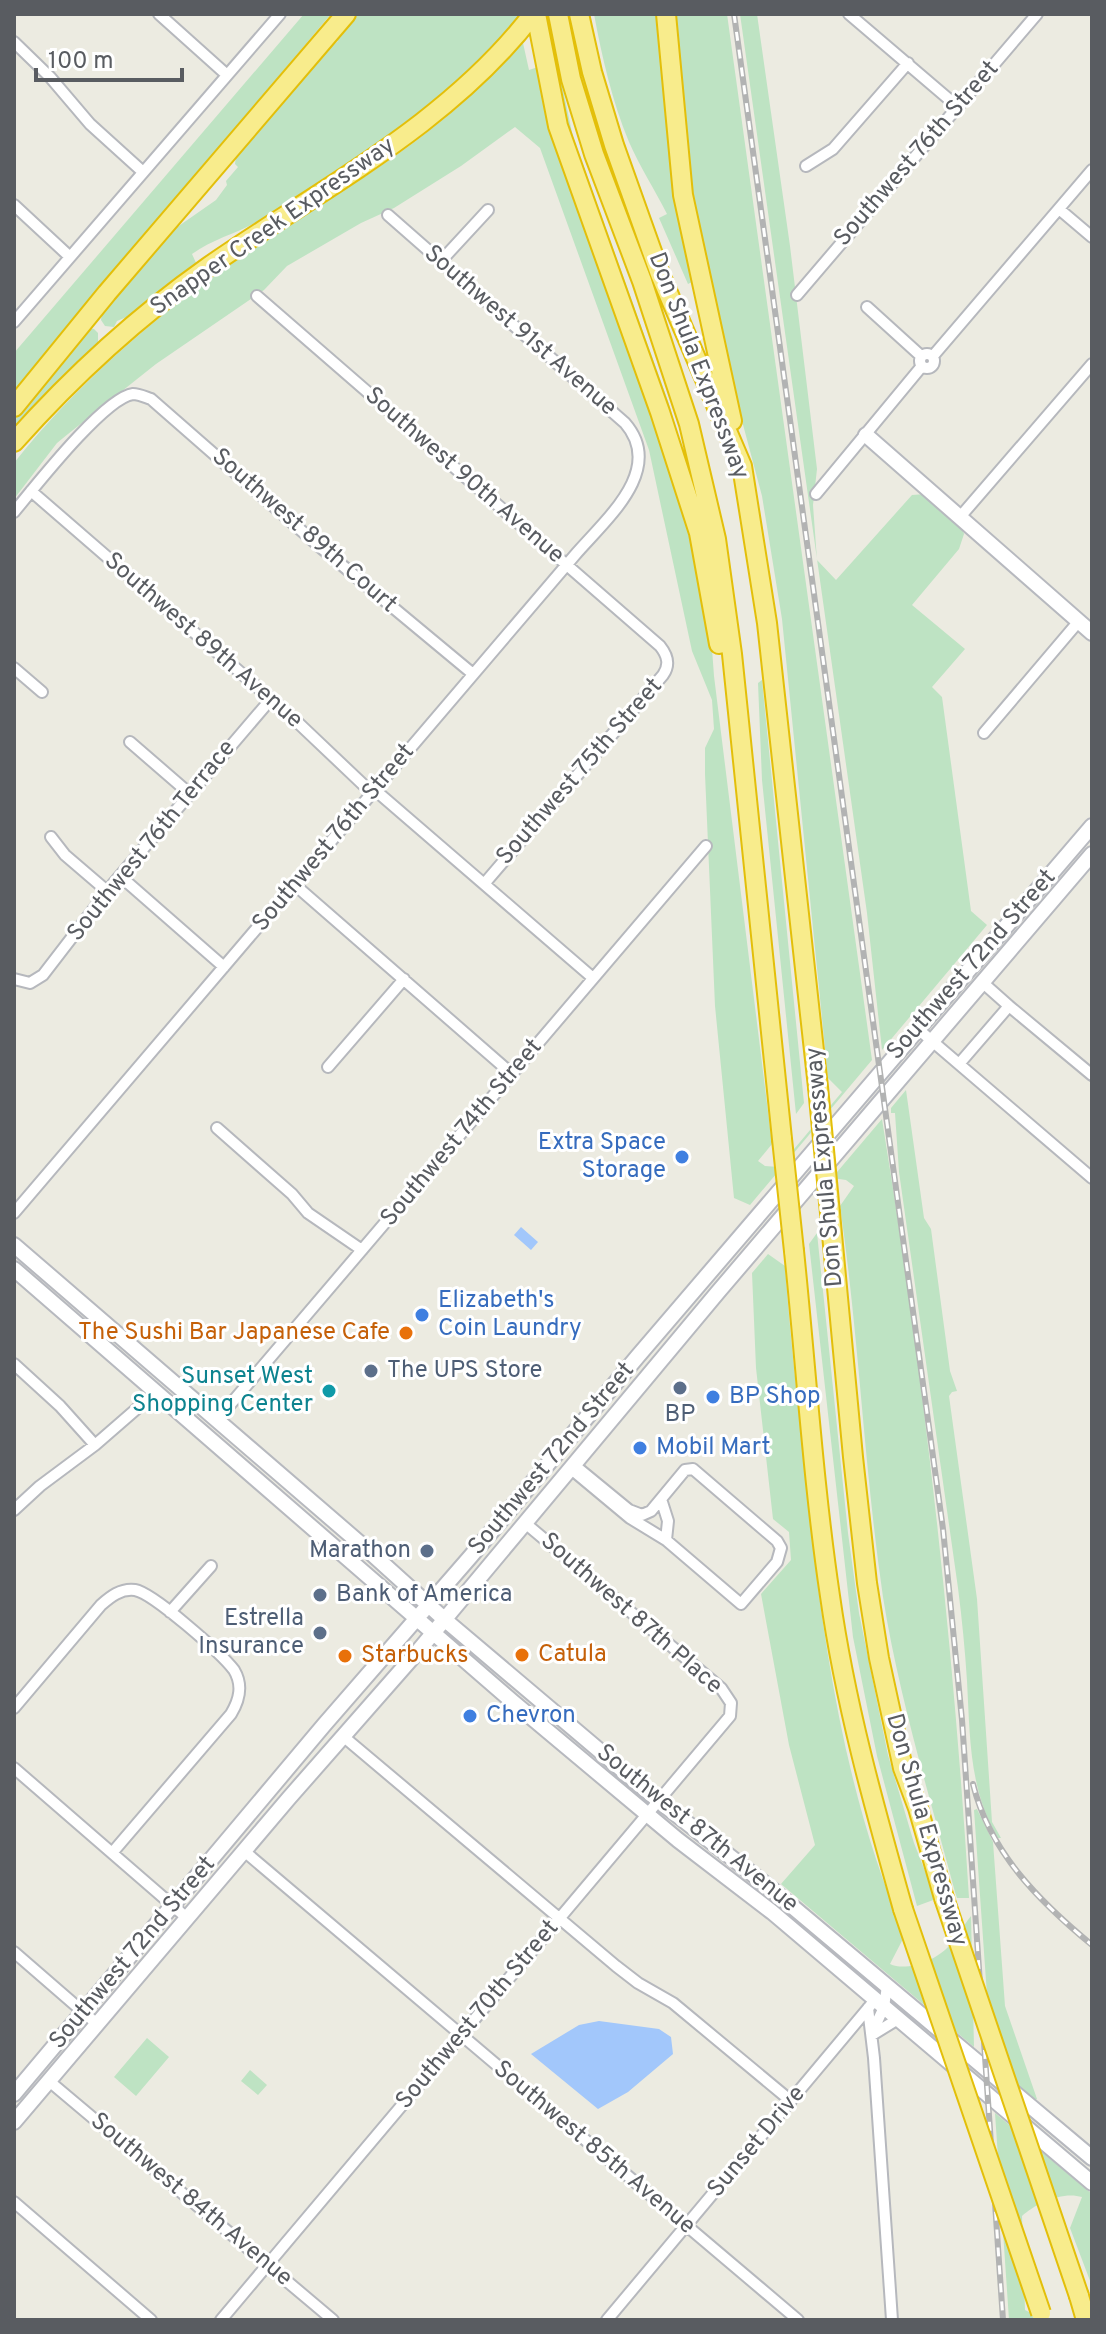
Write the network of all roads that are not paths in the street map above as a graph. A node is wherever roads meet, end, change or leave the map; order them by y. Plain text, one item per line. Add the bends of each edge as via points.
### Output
1 (159, 14) edge
2 (280, 14) edge
3 (346, 14) edge
4 (558, 14) edge
5 (579, 14) edge
6 (666, 14) edge
7 (849, 14) edge
8 (1037, 14) edge
9 (532, 17) edge
10 (14, 42) edge
11 (908, 63) junction
12 (227, 75) junction
13 (958, 107) junction
14 (806, 166) dead end
15 (1092, 170) edge
16 (143, 172) junction
17 (14, 205) edge
18 (1059, 209) junction
19 (488, 210) dead end
20 (388, 215) dead end
21 (1092, 237) edge
22 (70, 257) junction
23 (440, 262) junction
24 (797, 295) dead end
25 (257, 296) dead end
26 (867, 307) dead end
27 (14, 322) edge
28 (925, 359) junction
29 (1092, 364) edge
30 (14, 407) edge
31 (866, 435) junction
32 (14, 442) edge
33 (640, 454) joint
34 (742, 466) junction
35 (31, 491) junction
36 (816, 494) dead end
37 (14, 512) edge
38 (960, 517) junction
39 (566, 565) junction
40 (1079, 621) junction
41 (1092, 633) edge
42 (667, 658) joint
43 (14, 668) edge
44 (473, 674) junction
45 (42, 692) dead end
46 (271, 699) junction
47 (984, 733) dead end
48 (130, 742) dead end
49 (374, 791) junction
50 (190, 794) junction
51 (748, 799) junction
52 (1092, 826) edge
53 (51, 837) dead end
54 (706, 846) dead end
55 (1092, 854) edge
56 (120, 876) junction
57 (484, 884) junction
58 (295, 885) junction
59 (107, 891) junction
60 (1036, 891) junction
61 (1050, 903) junction
62 (989, 948) junction
63 (1001, 960) junction
64 (224, 967) junction
65 (593, 978) junction
66 (14, 979) edge
67 (404, 979) junction
68 (982, 982) junction
69 (1009, 1006) junction
70 (918, 1029) junction
71 (932, 1040) junction
72 (959, 1064) junction
73 (328, 1067) dead end
74 (512, 1074) junction
75 (1092, 1075) edge
76 (217, 1128) dead end
77 (1092, 1178) edge
78 (14, 1213) edge
79 (14, 1245) edge
80 (362, 1250) junction
81 (14, 1269) edge
82 (704, 1279) junction
83 (718, 1292) junction
84 (91, 1311) junction
85 (63, 1312) junction
86 (14, 1364) edge
87 (164, 1374) junction
88 (156, 1392) junction
89 (603, 1399) junction
90 (617, 1412) junction
91 (217, 1420) junction
92 (95, 1445) junction
93 (572, 1466) junction
94 (534, 1482) junction
95 (548, 1495) junction
96 (306, 1496) junction
97 (661, 1499) junction
98 (14, 1510) edge
99 (295, 1511) junction
100 (525, 1523) junction
101 (666, 1540) junction
102 (211, 1566) dead end
103 (428, 1604) junction
104 (170, 1612) junction
105 (416, 1618) junction
106 (444, 1619) junction
107 (433, 1633) junction
108 (732, 1707) joint
109 (14, 1708) edge
110 (344, 1737) junction
111 (14, 1768) edge
112 (261, 1800) junction
113 (659, 1801) junction
114 (647, 1815) junction
115 (244, 1851) junction
116 (112, 1853) junction
117 (769, 1887) junction
118 (173, 1906) junction
119 (772, 1912) junction
120 (187, 1918) junction
121 (559, 1918) junction
122 (14, 1952) edge
123 (887, 1986) junction
124 (876, 2005) junction
125 (83, 2011) junction
126 (898, 2019) junction
127 (97, 2024) junction
128 (848, 2034) junction
129 (461, 2035) junction
130 (872, 2035) junction
131 (35, 2069) junction
132 (49, 2081) junction
133 (14, 2094) edge
134 (791, 2101) junction
135 (14, 2122) edge
136 (1092, 2158) edge
137 (1092, 2183) edge
138 (14, 2202) edge
139 (686, 2226) junction
140 (268, 2265) junction
141 (1042, 2316) edge
142 (151, 2320) edge
143 (221, 2320) edge
144 (333, 2320) edge
145 (607, 2320) edge
146 (798, 2320) edge
147 (892, 2320) edge
148 (1086, 2320) edge

1 - 12 street
2 - 12 street
3 - 30 highway, Snapper Creek Expressway
4 - 51 highway, Don Shula Expressway via 594,154 689,424 716,539
5 - 34 highway, Don Shula Expressway via 614,145 660,274
6 - 34 highway via 683,195
7 - 11 street
8 - 13 street, Southwest 76th Street
9 - 32 highway, Snapper Creek Expressway via 474,78 412,130 142,317
9 - 51 highway via 558,126 699,533 737,778
10 - 16 street
11 - 13 street
11 - 14 street via 833,149
12 - 16 street
13 - 24 street, Southwest 76th Street
15 - 18 street
16 - 22 street
17 - 22 street
18 - 21 street
18 - 28 street
19 - 23 street
20 - 23 street, Southwest 91st Avenue
22 - 27 street
23 - 33 street, Southwest 91st Avenue via 619,418
25 - 39 street, Southwest 90th Avenue
26 - 28 street
28 - 31 street
29 - 38 street
31 - 36 street
31 - 38 main road
33 - 39 street, Southwest 76th Street via 628,492
34 - 148 highway, Don Shula Expressway, bridge via 767,623 853,1457 879,1658 903,1768
35 - 37 street
35 - 44 street, Southwest 89th Court via 115,404 133,394 151,399
35 - 46 street, Southwest 89th Avenue
38 - 40 main road
39 - 42 street, Southwest 90th Avenue via 660,646
39 - 44 street, Southwest 76th Street
40 - 41 main road
40 - 47 street
42 - 57 street, Southwest 75th Street via 663,675
43 - 45 street
44 - 49 street, Southwest 76th Street
46 - 49 street, Southwest 89th Avenue
46 - 50 street, Southwest 76th Terrace
48 - 50 street
49 - 57 street, Southwest 89th Avenue
49 - 58 street, Southwest 76th Street
50 - 56 street, Southwest 76th Terrace
51 - 141 highway, Don Shula Expressway, bridge via 837,1639 867,1781 903,1909
52 - 60 main road, Southwest 72nd Street
53 - 59 street
54 - 65 street, Southwest 74th Street
55 - 61 main road, Southwest 72nd Street
56 - 59 street, Southwest 76th Terrace
56 - 64 street
57 - 65 street, Southwest 89th Avenue
58 - 64 street, Southwest 76th Street
58 - 67 street
59 - 66 street, Southwest 76th Terrace via 43,975 33,983
60 - 61 main road
60 - 62 main road, Southwest 72nd Street
61 - 63 main road, Southwest 72nd Street
62 - 63 main road
62 - 70 main road, Southwest 72nd Street
63 - 68 main road, Southwest 72nd Street
64 - 78 street, Southwest 76th Street
65 - 74 street, Southwest 74th Street
67 - 73 street
67 - 74 street
68 - 69 street
68 - 71 main road, Southwest 72nd Street
69 - 72 street
69 - 75 street
70 - 71 street
70 - 82 main road, Southwest 72nd Street
71 - 72 street
71 - 83 main road, Southwest 72nd Street
72 - 77 street
74 - 80 street, Southwest 74th Street
76 - 80 street via 308,1213
79 - 84 main road, Southwest 87th Avenue
80 - 91 street, Southwest 74th Street
81 - 85 main road, Southwest 87th Avenue
82 - 83 main road
82 - 89 main road, Southwest 72nd Street
83 - 90 main road, Southwest 72nd Street
84 - 85 main road
84 - 87 main road, Southwest 87th Avenue
85 - 88 main road, Southwest 87th Avenue
86 - 92 street
87 - 88 main road
87 - 91 main road, Southwest 87th Avenue
88 - 92 street
88 - 99 main road, Southwest 87th Avenue
89 - 90 main road
89 - 94 main road, Southwest 72nd Street
90 - 93 main road, Southwest 72nd Street
91 - 96 main road, Southwest 87th Avenue
92 - 98 street
93 - 95 main road, Southwest 72nd Street
93 - 97 street via 638,1515 647,1514
93 - 101 street via 630,1518
94 - 95 main road
94 - 103 main road, Southwest 72nd Street
95 - 100 main road, Southwest 72nd Street
96 - 99 main road
96 - 103 main road, Southwest 87th Avenue
97 - 101 street via 668,1521
97 - 101 street via 685,1470 693,1469 777,1541 781,1552 741,1604
99 - 105 main road, Southwest 87th Avenue
100 - 106 main road, Southwest 72nd Street
100 - 108 street, Southwest 87th Place via 721,1688
102 - 104 street
103 - 105 main road, Southwest 72nd Street
103 - 106 main road, Southwest 87th Avenue
104 - 109 street via 144,1593 123,1591 101,1605
104 - 116 street via 230,1665 240,1687 237,1703
105 - 107 main road, Southwest 87th Avenue
105 - 112 main road, Southwest 72nd Street
106 - 107 main road, Southwest 72nd Street
106 - 113 main road, Southwest 87th Avenue
107 - 110 main road, Southwest 72nd Street
107 - 114 main road, Southwest 87th Avenue
108 - 113 street, Southwest 70th Street via 724,1726
110 - 115 main road, Southwest 72nd Street
110 - 121 street
111 - 116 street
112 - 115 main road via 262,1815 239,1844
112 - 118 main road, Southwest 72nd Street
113 - 114 street, Southwest 70th Street
113 - 117 main road, Southwest 87th Avenue
114 - 119 main road, Southwest 87th Avenue
114 - 121 street, Southwest 70th Street
115 - 120 main road, Southwest 72nd Street
115 - 129 street, Southwest 85th Avenue
116 - 118 street
117 - 119 main road
117 - 123 main road, Southwest 87th Avenue
118 - 120 street
118 - 125 main road, Southwest 72nd Street
119 - 124 main road, Southwest 87th Avenue
120 - 127 main road, Southwest 72nd Street
121 - 129 street, Southwest 70th Street
121 - 134 street
122 - 125 street
123 - 124 main road
123 - 136 main road, Southwest 87th Avenue
124 - 126 main road, Southwest 87th Avenue
124 - 128 street, Sunset Drive
124 - 130 street
125 - 127 street
125 - 131 main road, Southwest 72nd Street
126 - 130 street
126 - 137 main road, Southwest 87th Avenue
127 - 132 main road, Southwest 72nd Street
128 - 130 street via 861,2029
128 - 134 street, Sunset Drive
129 - 139 street, Southwest 85th Avenue
129 - 140 street, Southwest 70th Street
130 - 147 street
131 - 132 main road
131 - 133 main road, Southwest 72nd Street
132 - 135 main road, Southwest 72nd Street
132 - 140 street, Southwest 84th Avenue
134 - 139 street, Sunset Drive
138 - 142 street
139 - 145 street, Sunset Drive
139 - 146 street, Southwest 85th Avenue
140 - 143 street, Southwest 70th Street
140 - 144 street, Southwest 84th Avenue

